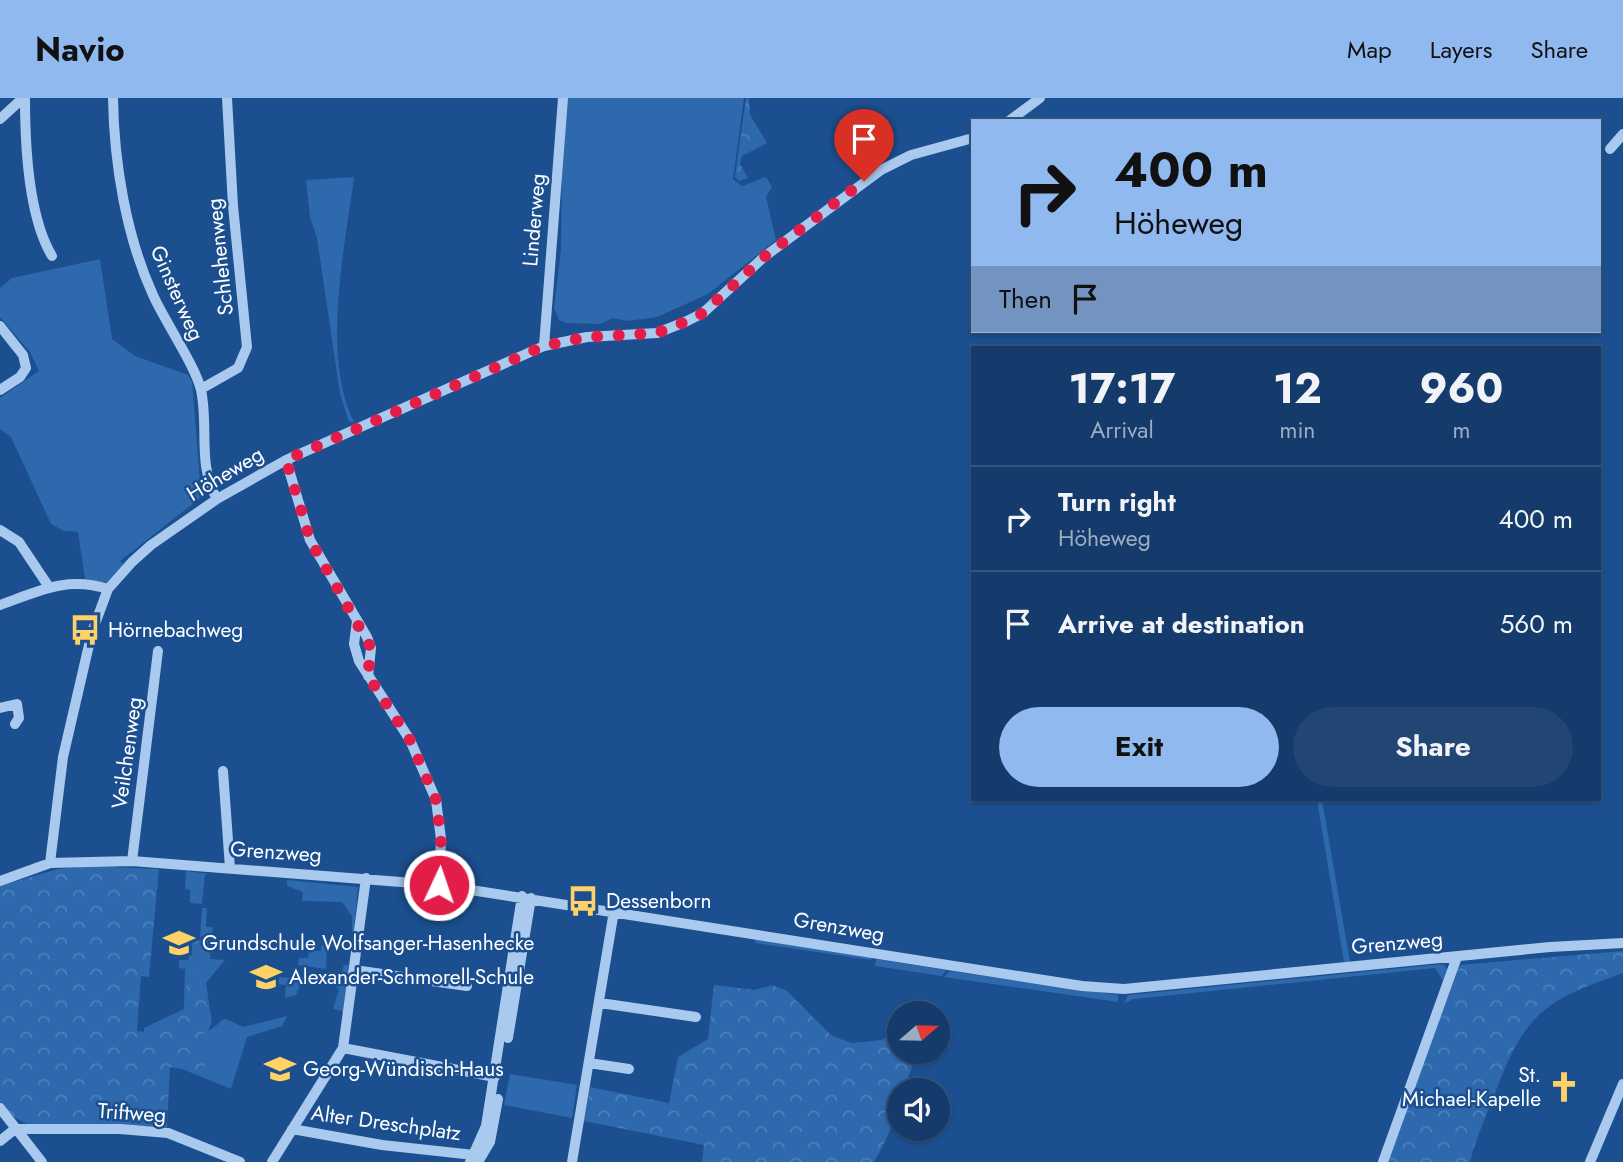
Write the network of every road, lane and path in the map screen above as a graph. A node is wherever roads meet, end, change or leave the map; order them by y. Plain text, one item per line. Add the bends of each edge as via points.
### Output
1 (24, 98) edge
2 (113, 98) edge
3 (227, 98) edge
4 (563, 98) edge
5 (1040, 98) edge
6 (0, 119) edge
7 (1012, 119) edge
8 (1623, 134) edge
9 (971, 139) edge
10 (1610, 149) dead end
11 (52, 256) dead end
12 (0, 326) edge
13 (544, 346) junction
14 (201, 389) junction
15 (0, 390) edge
16 (286, 460) junction
17 (217, 499) junction
18 (0, 530) edge
19 (49, 587) junction
20 (108, 589) junction
21 (0, 605) edge
22 (357, 621) junction
23 (158, 651) dead end
24 (368, 676) junction
25 (0, 708) edge
26 (15, 724) dead end
27 (223, 771) dead end
28 (132, 861) junction
29 (50, 863) junction
30 (230, 868) junction
31 (366, 878) junction
32 (0, 881) edge
33 (439, 885) junction
34 (526, 897) junction
35 (614, 911) junction
36 (1623, 943) edge
37 (1457, 957) junction
38 (354, 970) junction
39 (467, 986) dead end
40 (600, 1003) junction
41 (696, 1017) dead end
42 (343, 1048) junction
43 (589, 1063) junction
44 (629, 1069) dead end
45 (495, 1077) junction
46 (1623, 1084) edge
47 (0, 1108) edge
48 (15, 1129) junction
49 (292, 1129) junction
50 (0, 1141) edge
51 (474, 1160) edge
52 (42, 1162) edge
53 (240, 1162) edge
54 (272, 1162) edge
55 (572, 1162) edge
56 (1383, 1162) edge
57 (1590, 1162) edge

1 - 6 street
1 - 11 street via 41,238
2 - 14 street, Ginsterweg via 132,238 152,294
3 - 14 street, Schlehenweg via 247,347 238,368
4 - 13 street, Linderweg
5 - 7 street
8 - 10 street
9 - 13 street, Höheweg via 911,155 881,170 764,257 703,313 685,322 657,333 587,337
12 - 15 street via 23,355 26,368
13 - 16 street, Höheweg
14 - 17 street, Ginsterweg via 206,476
16 - 17 street, Höheweg
16 - 22 street via 310,540
17 - 20 street, Höheweg via 150,545
18 - 19 street via 19,542
19 - 20 street via 87,582
19 - 21 street
20 - 29 street, Höheweg via 74,702
22 - 24 street via 371,648
22 - 24 street via 355,653
23 - 28 street, Veilchenweg
24 - 33 street via 415,751 436,800 441,839
25 - 26 street via 17,704
27 - 30 street
28 - 29 street, Grenzweg
28 - 30 street, Grenzweg
29 - 32 street
30 - 31 street, Grenzweg
31 - 33 street, Grenzweg
31 - 38 street
33 - 34 street, Grenzweg
34 - 35 street, Grenzweg
34 - 45 street
34 - 51 street via 494,1126
35 - 37 street, Grenzweg via 1124,989
35 - 40 street
36 - 37 street, Grenzweg
37 - 56 street
38 - 39 street
38 - 42 street
40 - 41 street
40 - 43 street
42 - 45 street
42 - 49 street
43 - 44 street
43 - 55 street
45 - 51 street
46 - 57 street
47 - 48 street
48 - 50 street
48 - 52 street
48 - 53 street, Triftweg via 168,1133
49 - 51 street, Alter Dreschplatz
49 - 54 street

